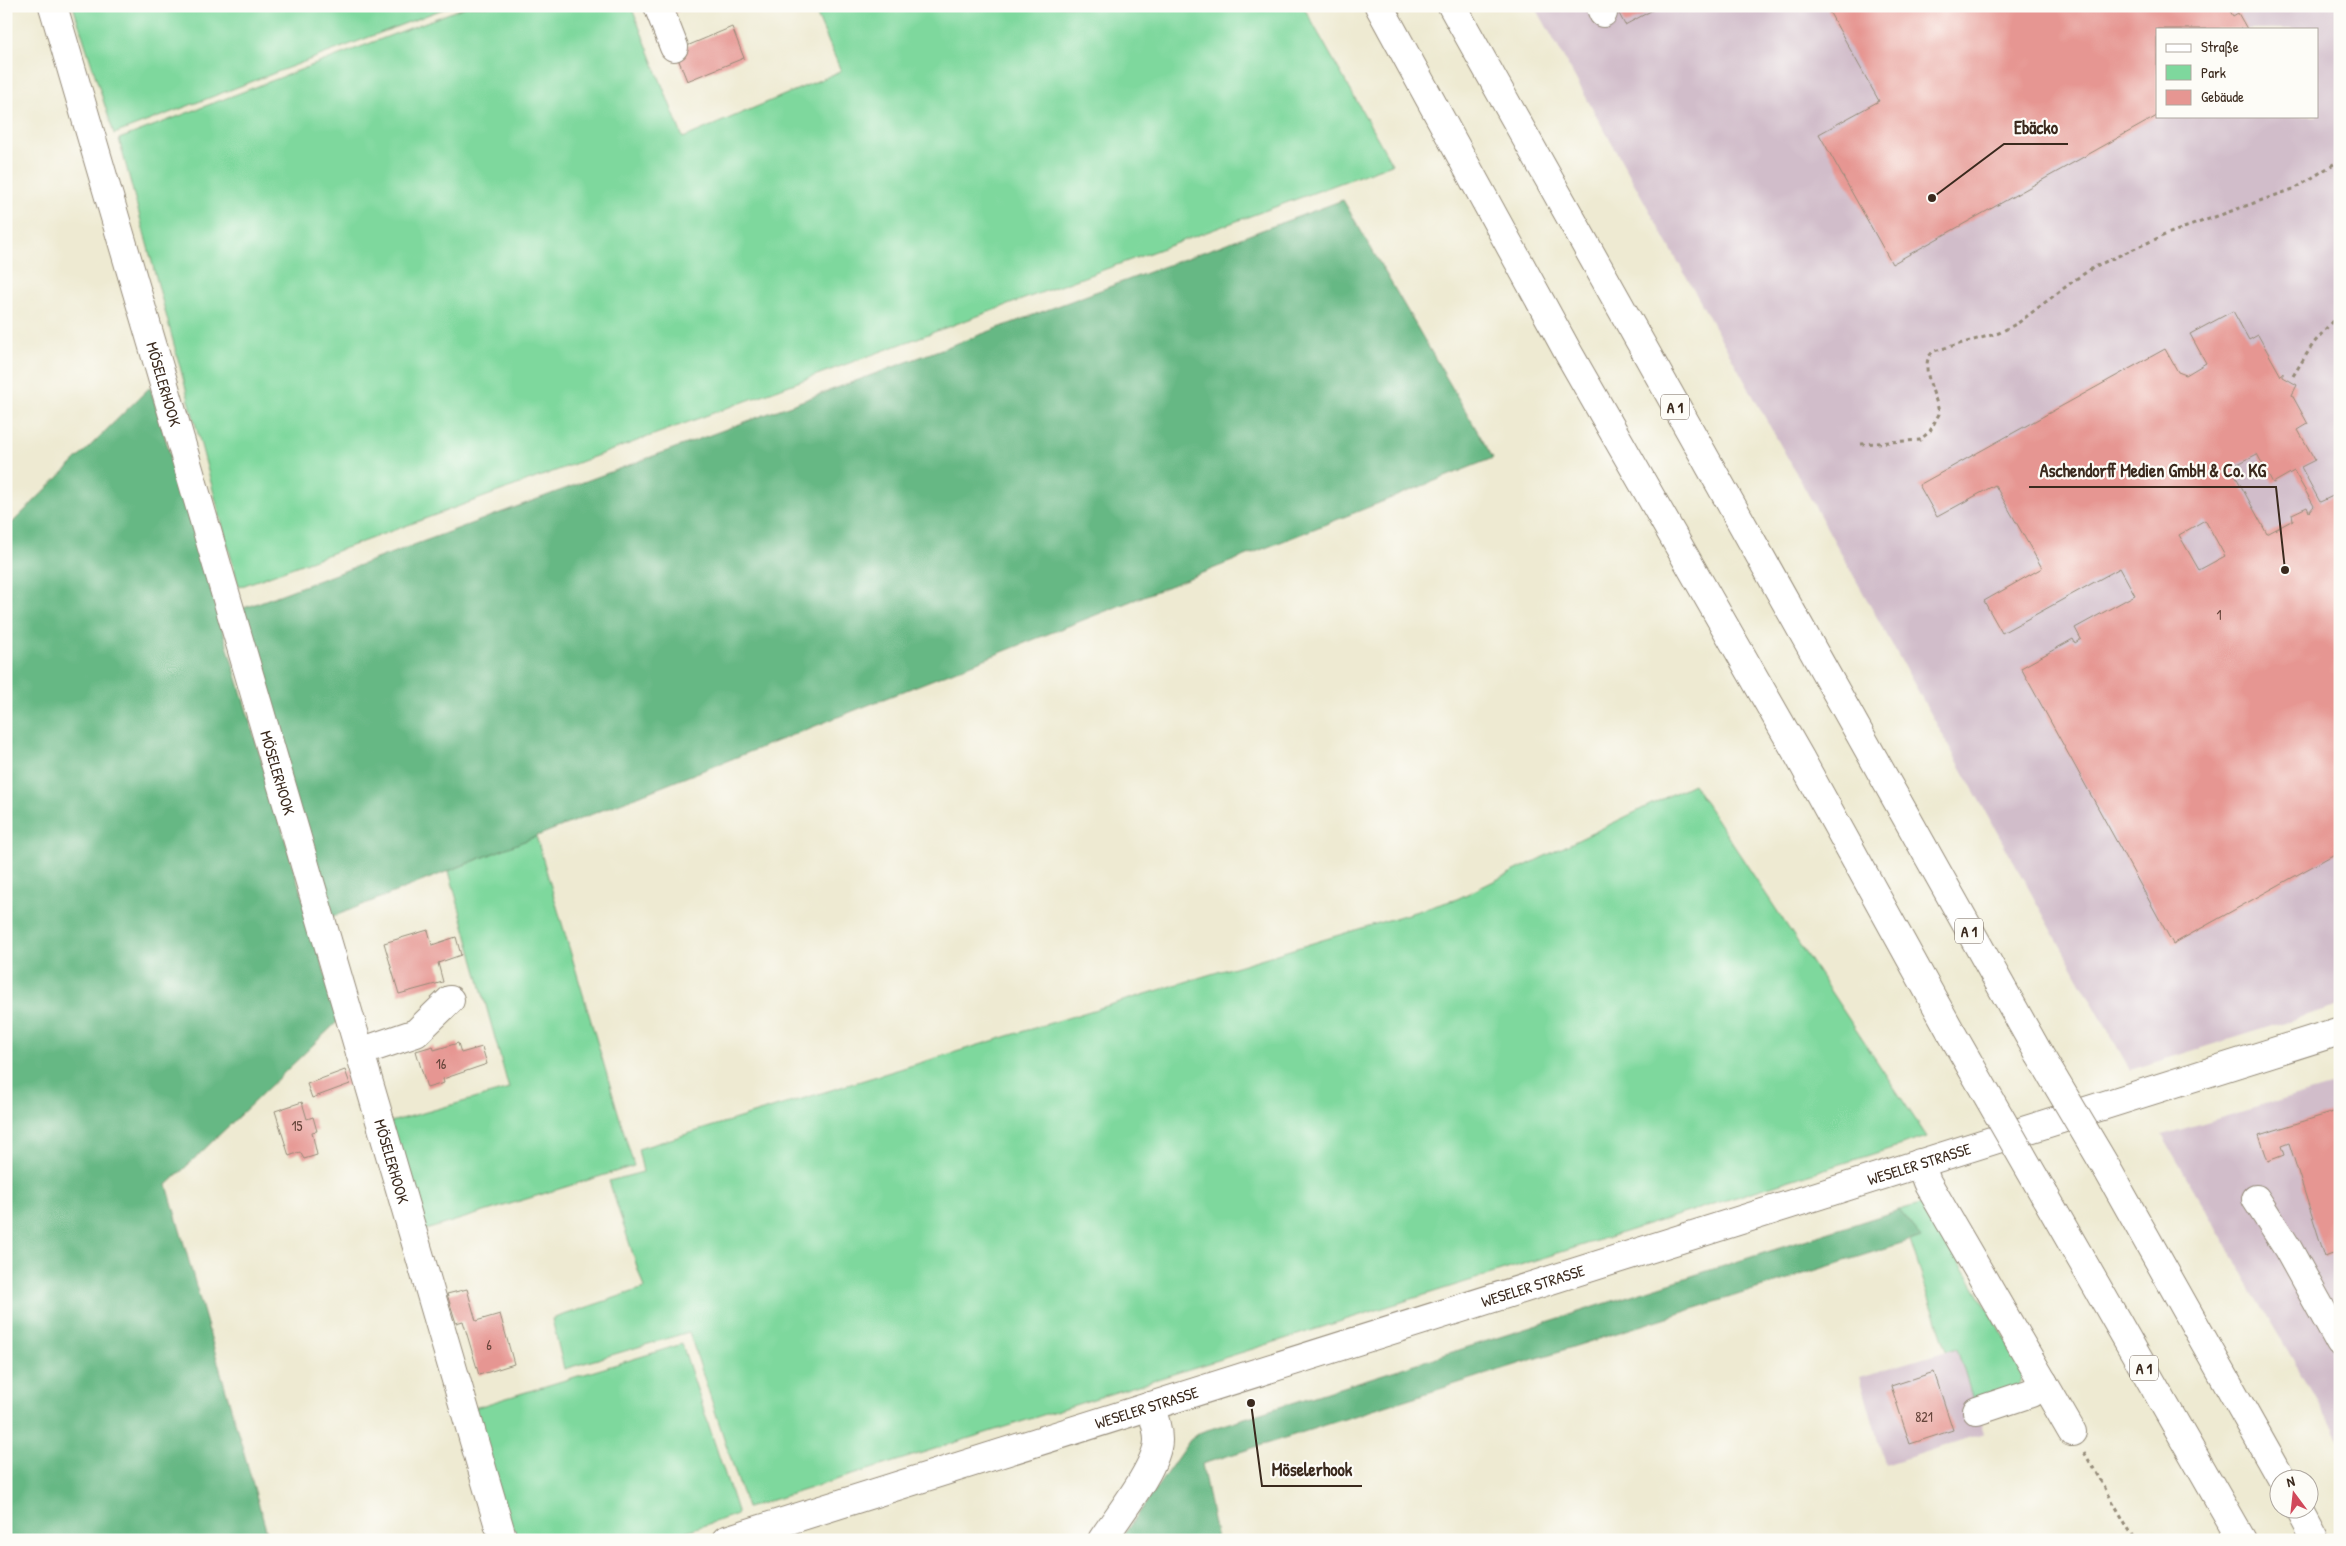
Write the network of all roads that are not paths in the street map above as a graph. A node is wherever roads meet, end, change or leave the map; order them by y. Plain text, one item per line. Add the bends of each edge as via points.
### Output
1 (53, 6) edge
2 (658, 6) edge
3 (1379, 6) edge
4 (1452, 6) edge
5 (674, 47) dead end
6 (450, 1000) dead end
7 (2340, 1031) edge
8 (360, 1052) junction
9 (1920, 1163) junction
10 (2256, 1199) dead end
11 (2340, 1343) edge
12 (2044, 1383) junction
13 (1150, 1406) junction
14 (1977, 1411) dead end
15 (2072, 1432) road end
16 (2275, 1468) edge
17 (2303, 1518) edge
18 (503, 1540) edge
19 (726, 1540) edge
20 (1102, 1540) edge
21 (2242, 1540) edge
22 (2315, 1540) edge

1 - 8 main road, MÖSELERHOOK
2 - 5 main road
3 - 21 main road, A 1, bridge via 1569,354
4 - 16 main road, A 1, bridge via 2039,1054
6 - 8 main road via 416,1033
7 - 9 main road, WESELER STRASSE
8 - 18 main road, MÖSELERHOOK
9 - 12 main road via 1927,1182
9 - 13 main road, WESELER STRASSE
10 - 11 main road
12 - 14 main road via 2031,1393
12 - 15 main road
13 - 19 main road, WESELER STRASSE
13 - 20 main road via 1158,1441 1154,1456
17 - 22 main road

